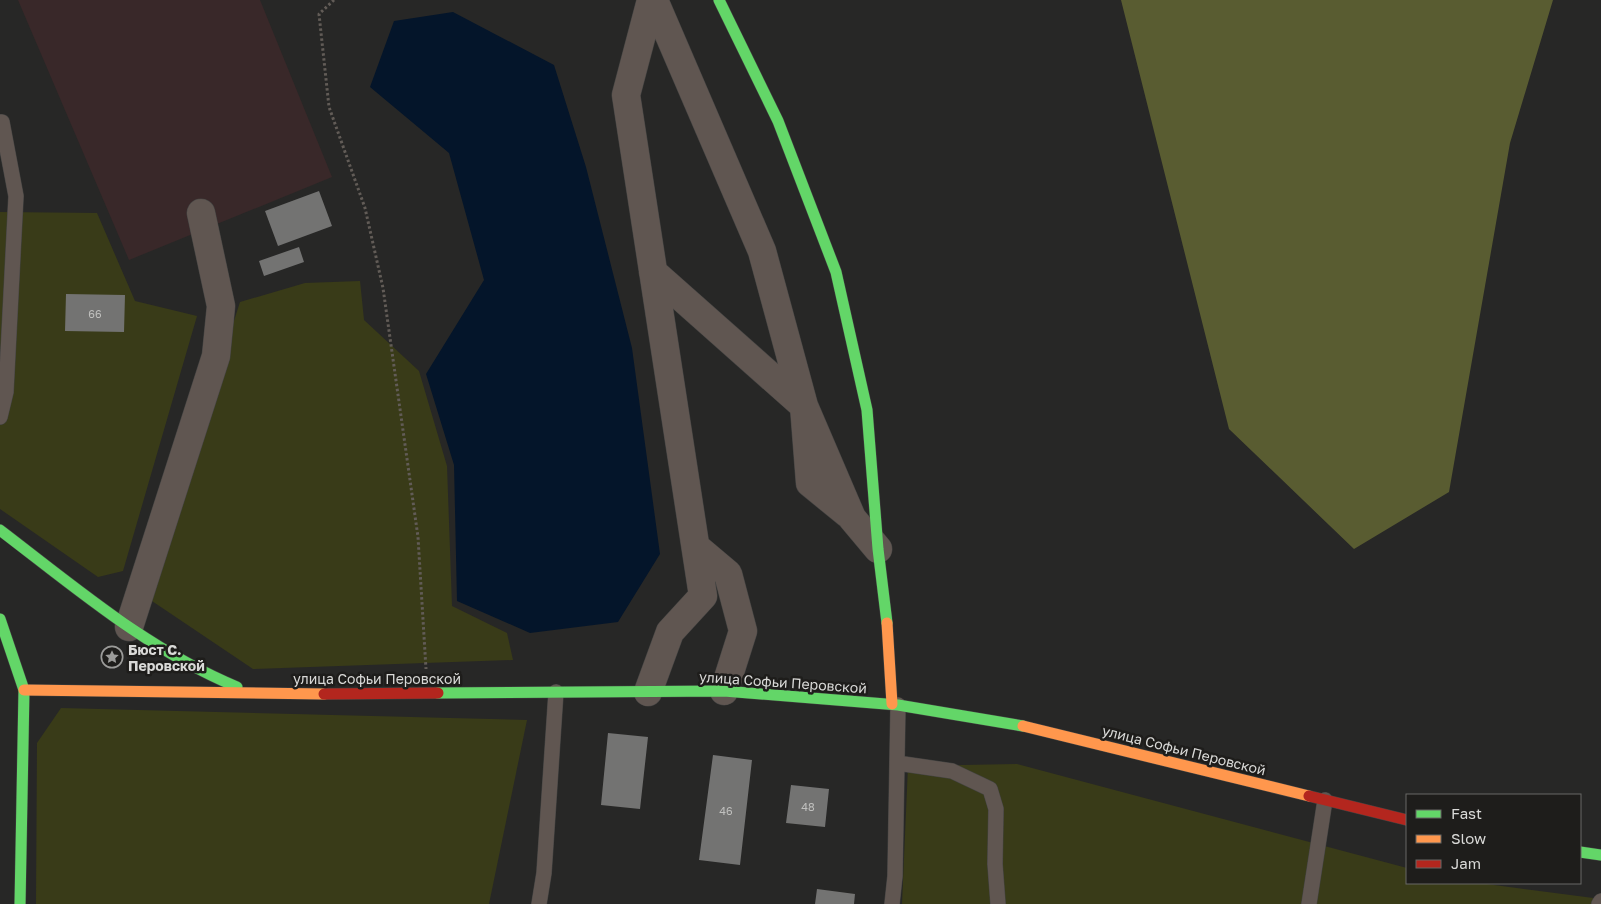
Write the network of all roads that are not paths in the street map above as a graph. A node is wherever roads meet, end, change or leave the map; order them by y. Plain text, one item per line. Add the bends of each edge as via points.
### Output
1 (652, 0) edge
2 (719, 0) edge
3 (0, 122) edge
4 (201, 213) dead end
5 (653, 272) junction
6 (804, 406) junction
7 (0, 417) edge
8 (0, 530) edge
9 (696, 547) junction
10 (878, 549) junction
11 (0, 619) edge
12 (129, 627) junction
13 (24, 690) junction
14 (724, 690) junction
15 (556, 692) junction
16 (648, 692) junction
17 (257, 695) junction
18 (895, 704) junction
19 (897, 763) junction
20 (1325, 800) junction
21 (1406, 820) edge
22 (1581, 852) edge
23 (1601, 855) edge
24 (20, 904) edge
25 (539, 904) edge
26 (892, 904) edge
27 (998, 904) edge
28 (1309, 904) edge

1 - 5 street via 626,95
1 - 6 street via 762,251
2 - 10 street via 778,121 836,272 867,410
3 - 7 lane via 16,196 6,392
4 - 12 street via 221,306 216,356
5 - 6 street
5 - 9 street
6 - 10 street via 810,484 852,518
8 - 12 street
9 - 14 street via 728,574 743,631
9 - 16 street via 703,596 670,632
10 - 18 street
11 - 13 street
12 - 17 street via 209,677
13 - 17 street, улица Софьи Перовской
13 - 24 street
14 - 16 street, улица Софьи Перовской
14 - 18 street, улица Софьи Перовской
15 - 16 street, улица Софьи Перовской
15 - 17 street, улица Софьи Перовской
15 - 25 lane via 544,874
18 - 19 lane
18 - 20 street, улица Софьи Перовской via 1031,727
19 - 26 lane
19 - 27 lane via 952,771 990,789 996,809
20 - 21 street, улица Софьи Перовской
20 - 28 lane
22 - 23 street

